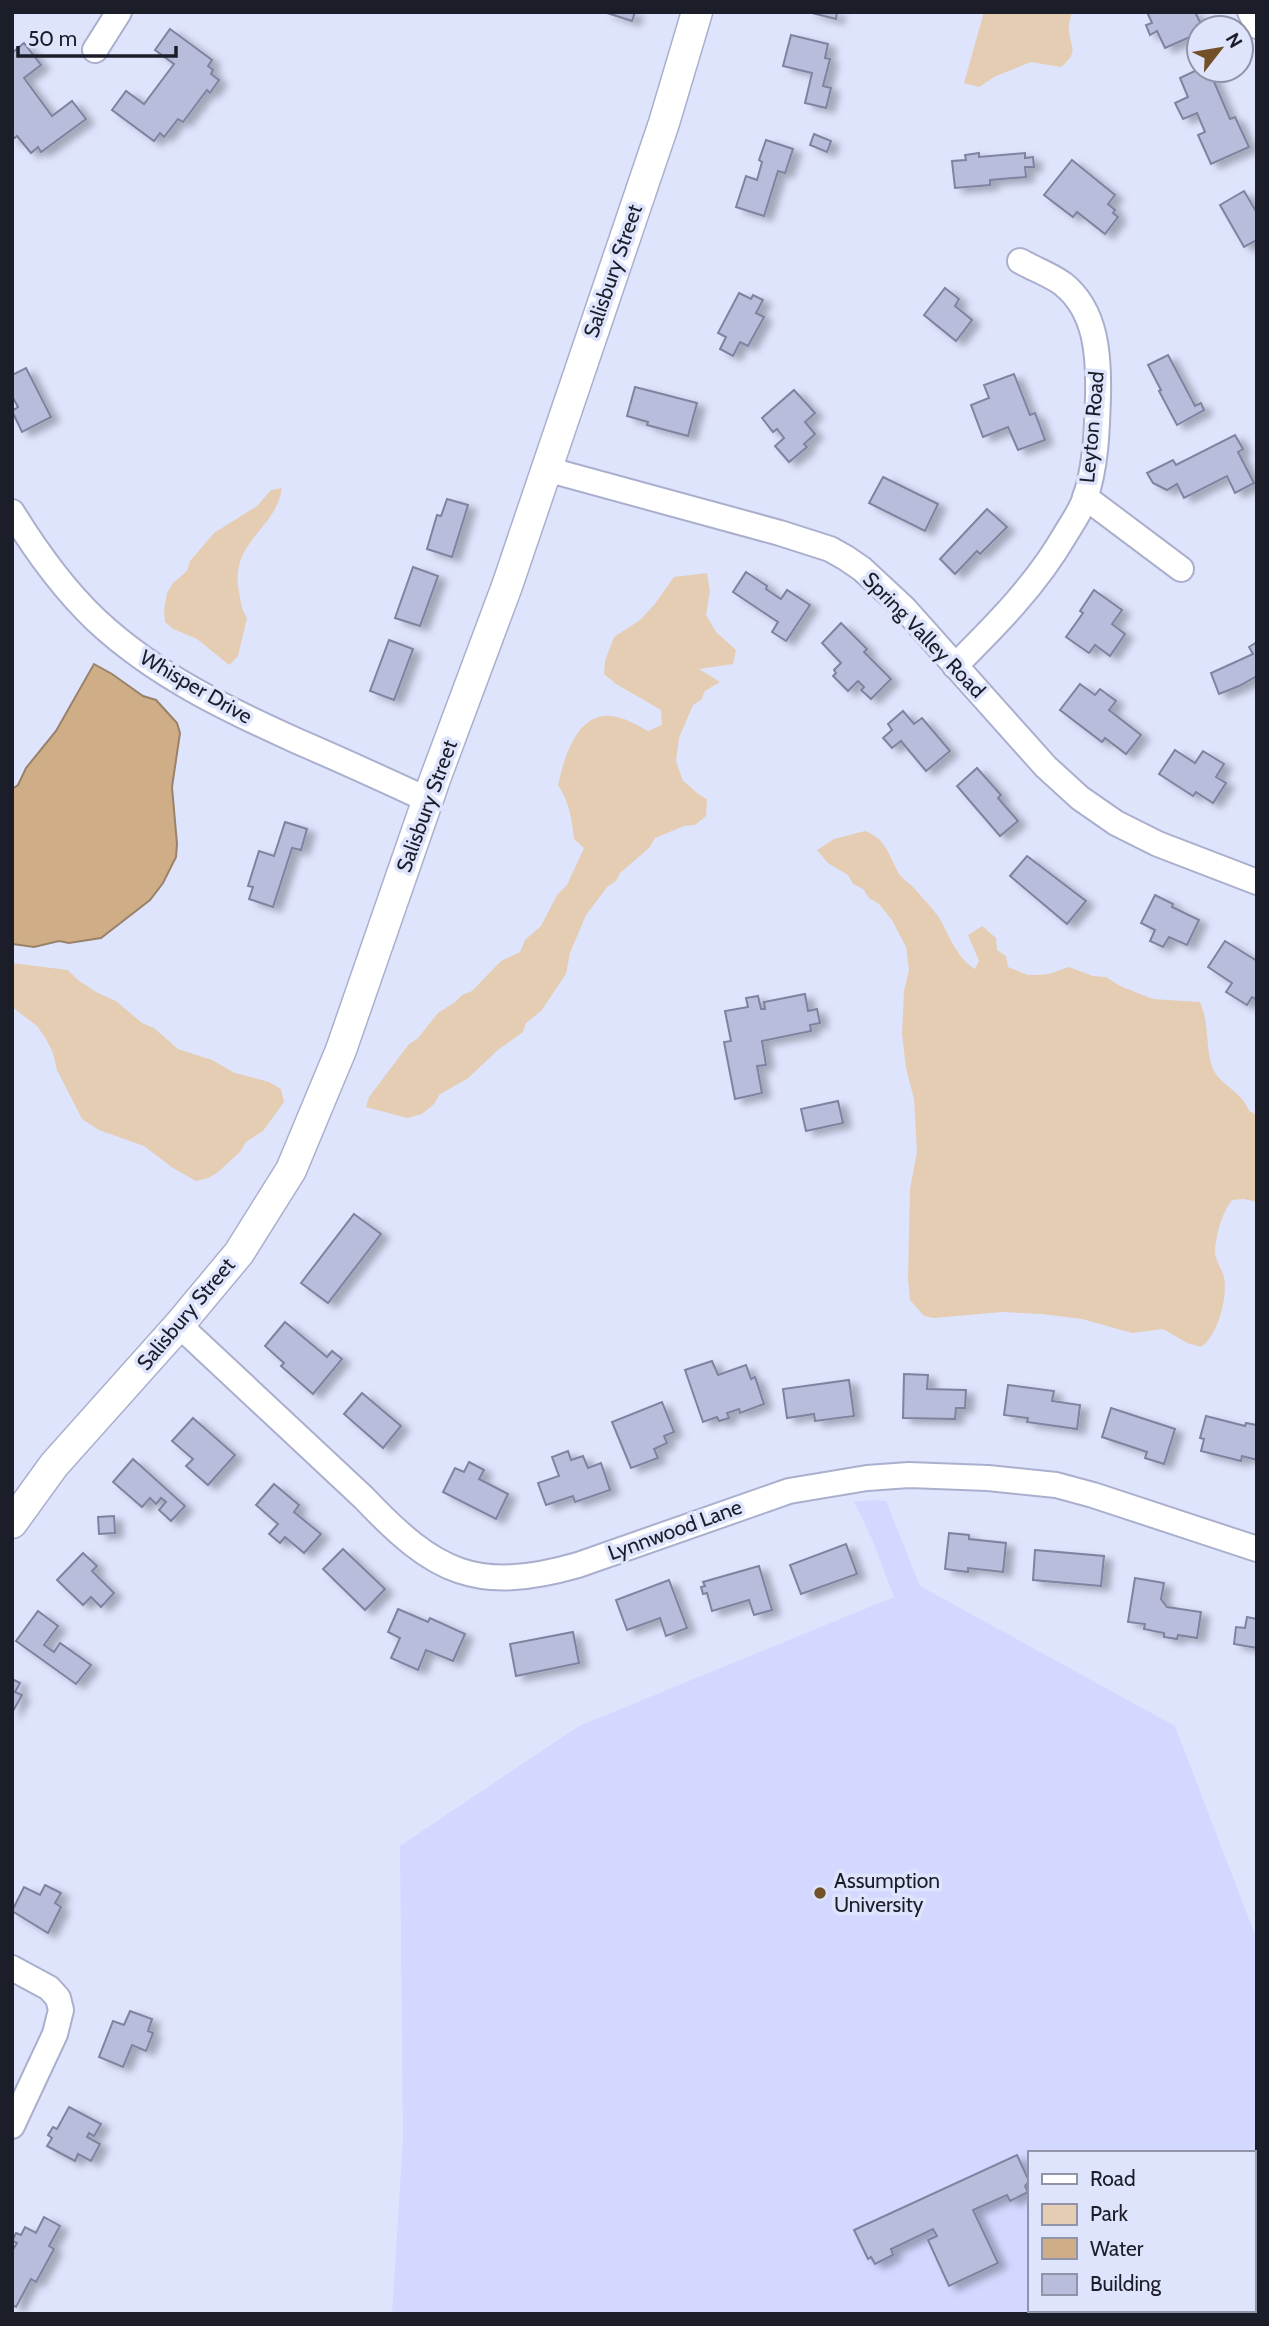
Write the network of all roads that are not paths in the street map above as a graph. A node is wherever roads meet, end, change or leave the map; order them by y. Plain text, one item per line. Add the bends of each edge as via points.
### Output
1 (119, 12) edge
2 (697, 12) edge
3 (1250, 12) edge
4 (1257, 26) edge
5 (95, 50) dead end
6 (1020, 261) dead end
7 (546, 469) junction
8 (1086, 497) junction
9 (12, 512) edge
10 (1181, 569) dead end
11 (956, 666) junction
12 (428, 800) junction
13 (1257, 882) edge
14 (179, 1325) junction
15 (12, 1523) edge
16 (1257, 1549) edge
17 (12, 1968) edge
18 (12, 2126) edge

1 - 5 street
2 - 7 main road, Salisbury Street
3 - 4 street
6 - 8 street, Leyton Road via 1068,288 1085,310 1092,329 1097,351 1097,416
7 - 11 street, Spring Valley Road via 830,550 876,582
7 - 12 main road, Salisbury Street
8 - 10 street
8 - 11 street, Leyton Road via 1032,584
9 - 12 street, Whisper Drive via 71,595 151,664 228,710
11 - 13 street, Spring Valley Road via 1046,767 1097,811 1158,844
12 - 14 main road, Salisbury Street via 341,1050 291,1170 239,1253
14 - 15 main road, Salisbury Street via 54,1465
14 - 16 street, Lynnwood Lane via 388,1523 426,1554 461,1573 512,1578 543,1575 789,1490 909,1475 1056,1485
17 - 18 street via 49,1988 58,2000 61,2018

